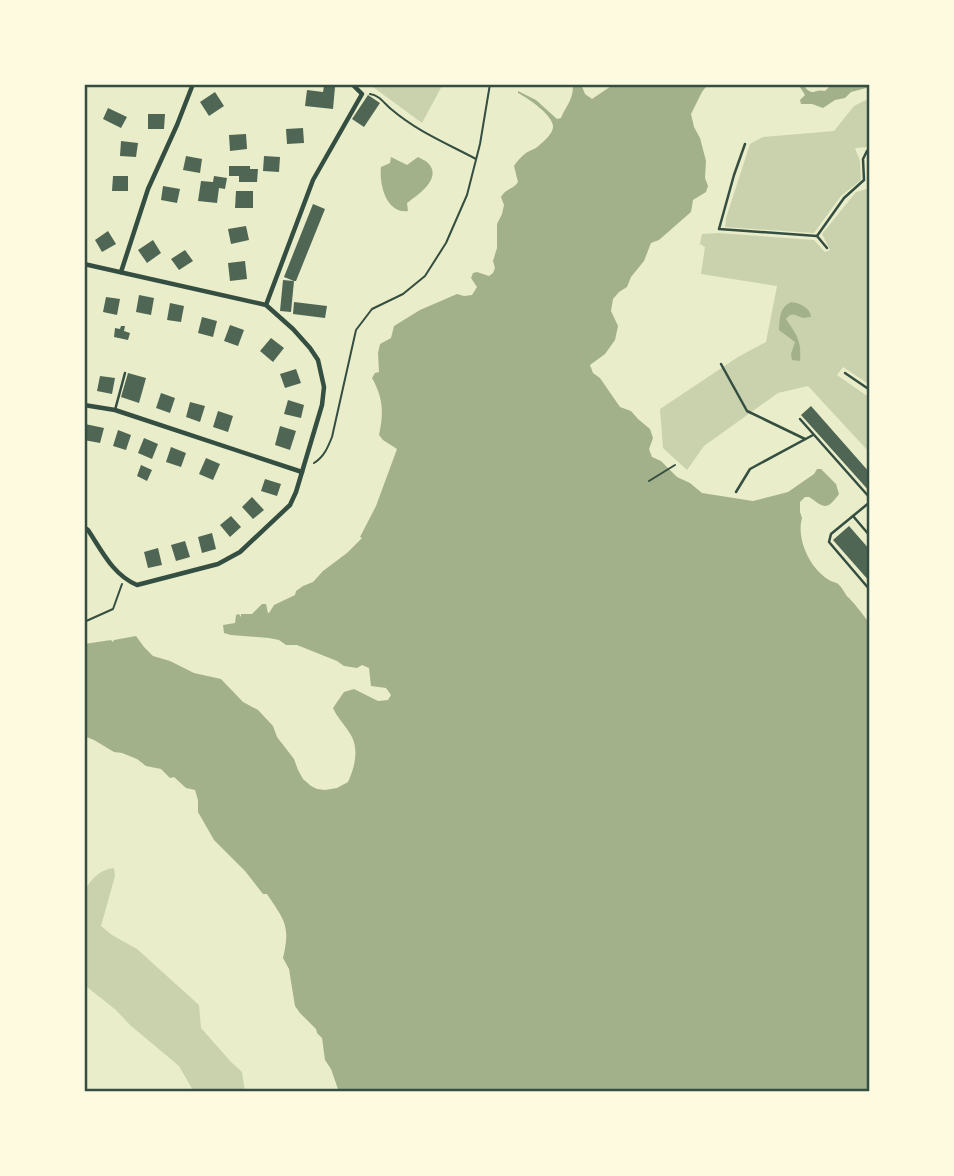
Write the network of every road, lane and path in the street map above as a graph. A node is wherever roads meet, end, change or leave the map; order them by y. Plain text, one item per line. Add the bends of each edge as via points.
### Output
1 (193, 84) edge
2 (352, 84) edge
3 (489, 84) edge
4 (362, 94) junction
5 (745, 144) dead end
6 (870, 150) edge
7 (476, 159) junction
8 (817, 236) junction
9 (827, 248) dead end
10 (84, 264) edge
11 (121, 272) junction
12 (266, 305) junction
13 (721, 364) dead end
14 (125, 373) dead end
15 (845, 373) dead end
16 (870, 390) edge
17 (84, 405) edge
18 (115, 410) junction
19 (800, 419) dead end
20 (813, 435) junction
21 (804, 439) junction
22 (675, 465) dead end
23 (304, 466) junction
24 (302, 472) junction
25 (649, 481) dead end
26 (736, 492) dead end
27 (870, 500) edge
28 (853, 516) junction
29 (84, 527) edge
30 (870, 536) edge
31 (124, 580) junction
32 (870, 590) edge
33 (84, 622) edge

1 - 11 street via 148,189
2 - 4 street
3 - 7 path
4 - 7 path via 376,95 413,127
4 - 12 street via 313,180
5 - 8 lane via 719,229
6 - 8 lane via 863,159 864,180 844,198
7 - 23 path via 457,219 425,276 372,309 356,330 332,437 317,462
8 - 9 lane
10 - 11 street
11 - 12 street
12 - 23 street via 310,348 321,369 322,405
13 - 21 lane via 747,411
14 - 18 lane
15 - 16 lane
17 - 18 street
18 - 24 street
19 - 20 lane
20 - 21 lane
20 - 27 lane
21 - 26 lane via 750,469
22 - 25 path
23 - 24 street
24 - 31 street via 290,505 240,552 218,564 137,585
27 - 28 lane
28 - 30 lane
28 - 32 lane via 831,534 829,542
29 - 31 street
31 - 33 path via 113,608

